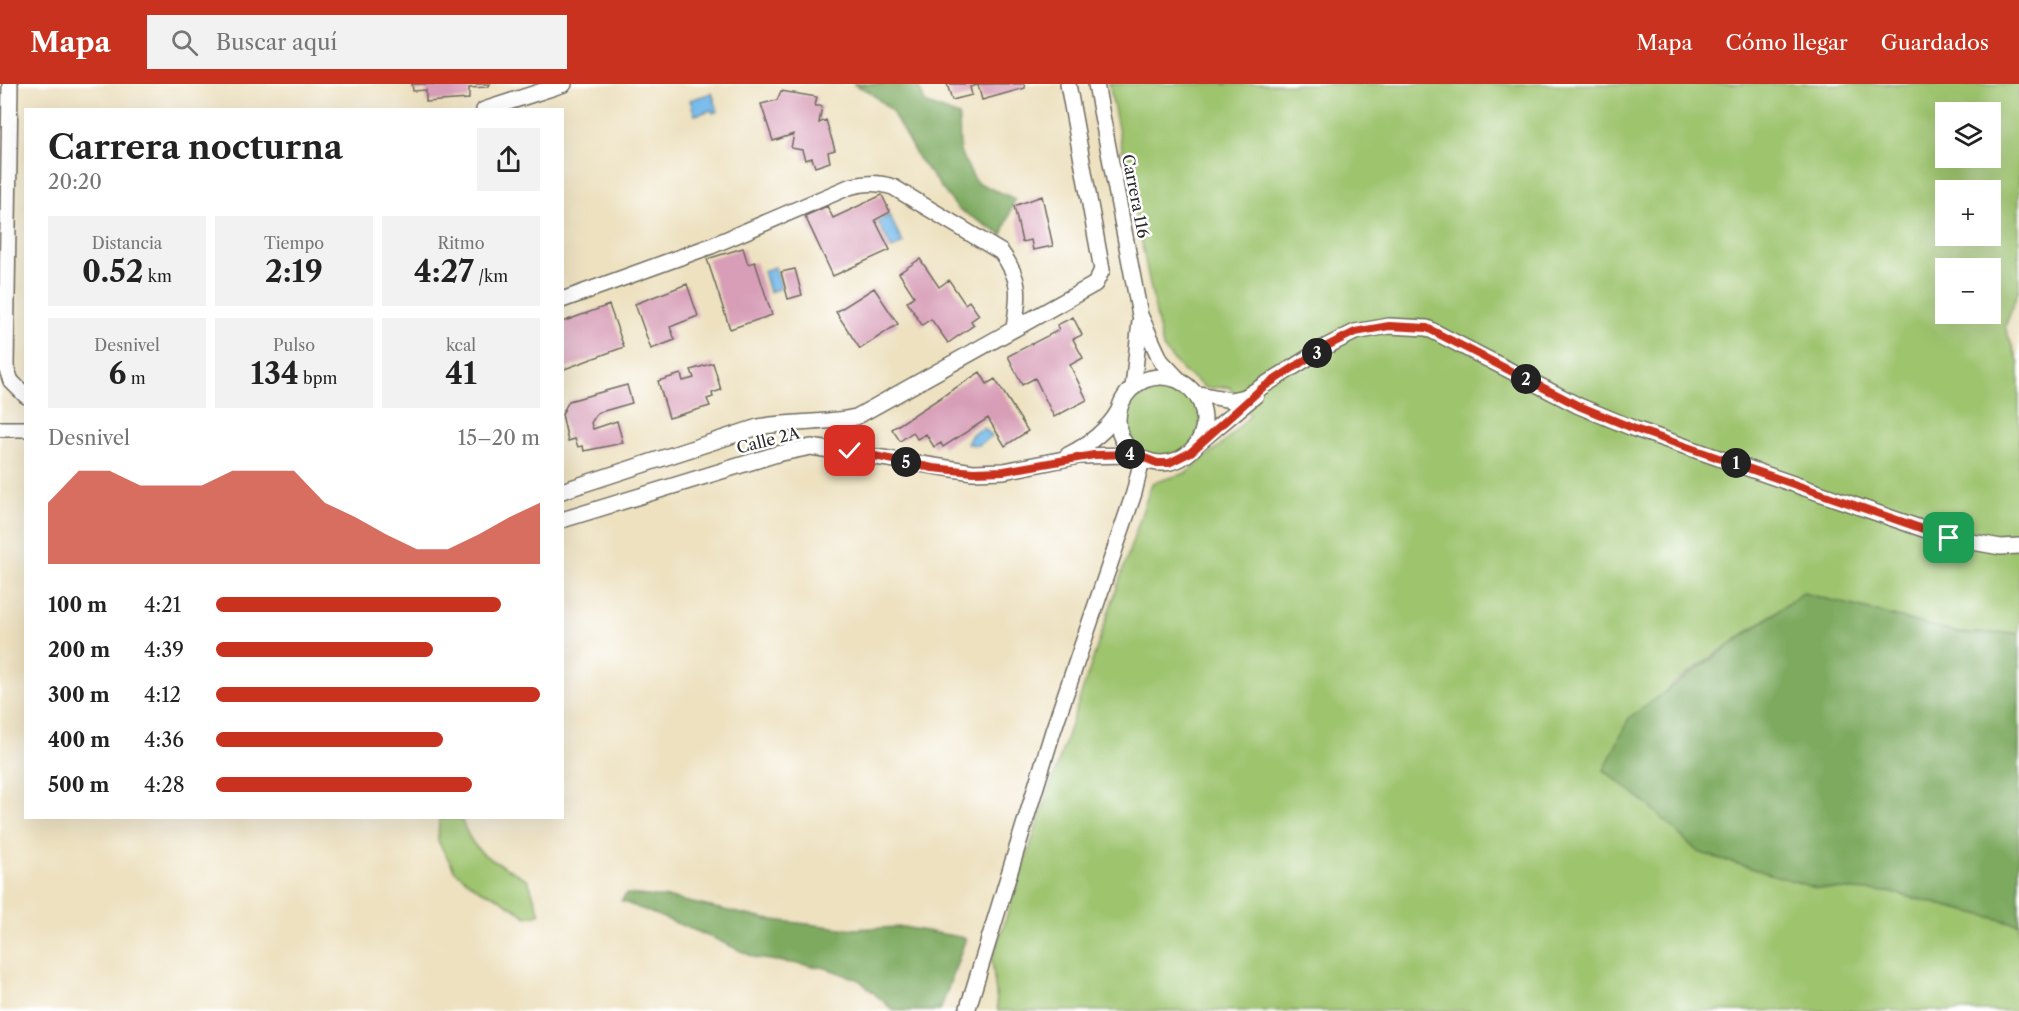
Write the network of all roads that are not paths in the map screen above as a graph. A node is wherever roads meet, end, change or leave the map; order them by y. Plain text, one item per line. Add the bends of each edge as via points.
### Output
1 (10, 84) edge
2 (564, 84) edge
3 (1068, 84) edge
4 (1096, 84) edge
5 (490, 108) edge
6 (564, 299) edge
7 (1140, 315) junction
8 (1014, 328) junction
9 (1180, 381) junction
10 (1133, 388) junction
11 (1262, 388) junction
12 (1194, 393) junction
13 (24, 394) edge
14 (1119, 410) junction
15 (0, 429) edge
16 (24, 429) edge
17 (1198, 443) junction
18 (1138, 457) junction
19 (1059, 459) junction
20 (1157, 463) junction
21 (564, 490) edge
22 (1134, 493) junction
23 (564, 519) edge
24 (2019, 546) edge
25 (967, 1011) edge

1 - 13 street via 6,368 11,381
2 - 5 street
3 - 8 street via 1102,270 1095,284
4 - 7 street, Carrera 116
6 - 8 street via 711,246 849,187 882,183 1001,252 1018,283
7 - 9 street, Carrera 116 via 1161,361
7 - 10 street, Carrera 116
8 - 21 street via 856,417 758,427
9 - 10 street via 1155,377
9 - 12 street
10 - 14 street
11 - 12 street via 1230,400
11 - 17 street
11 - 24 street via 1355,332 1389,326 1427,328 1579,406 1635,429 1949,538 2001,547
12 - 17 street via 1204,422
14 - 18 street via 1121,434
14 - 19 street, Calle 2A via 1080,449
15 - 16 street
17 - 20 street via 1181,459
18 - 19 street, Calle 2A via 1094,455
18 - 20 street
18 - 22 street
19 - 23 street, Calle 2A via 1004,471 973,472 811,447
20 - 22 street
22 - 25 street via 1053,731

